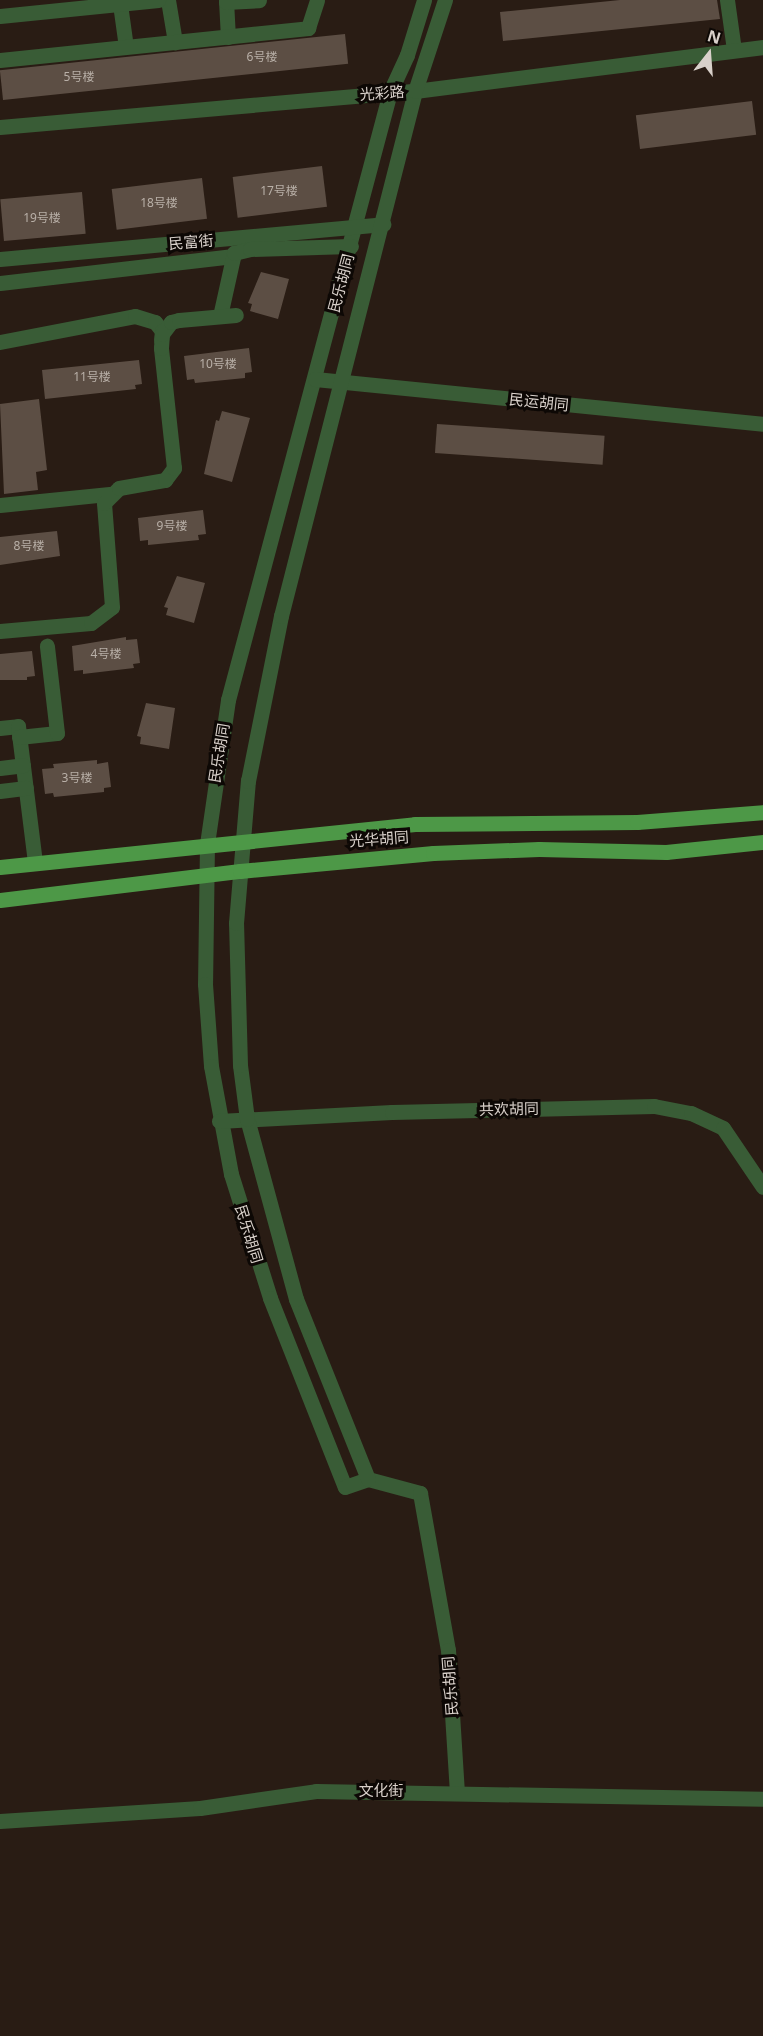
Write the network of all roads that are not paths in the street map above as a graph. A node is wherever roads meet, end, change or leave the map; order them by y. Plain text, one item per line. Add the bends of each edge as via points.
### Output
1 (158, 0) edge
2 (168, 0) edge
3 (260, 0) edge
4 (317, 0) edge
5 (424, 0) edge
6 (446, 0) edge
7 (727, 0) edge
8 (226, 1) edge
9 (120, 4) junction
10 (0, 16) edge
11 (228, 36) junction
12 (175, 42) junction
13 (126, 47) junction
14 (763, 47) edge
15 (734, 50) junction
16 (0, 60) edge
17 (415, 91) junction
18 (390, 92) junction
19 (0, 127) edge
20 (383, 224) junction
21 (357, 227) junction
22 (351, 246) junction
23 (233, 256) junction
24 (0, 260) edge
25 (0, 283) edge
26 (236, 315) dead end
27 (220, 316) junction
28 (149, 318) junction
29 (179, 320) junction
30 (0, 342) edge
31 (160, 342) junction
32 (315, 379) junction
33 (341, 382) junction
34 (763, 424) edge
35 (109, 495) junction
36 (77, 496) junction
37 (0, 505) edge
38 (107, 549) junction
39 (59, 625) junction
40 (25, 628) junction
41 (0, 631) edge
42 (47, 646) junction
43 (0, 728) edge
44 (19, 737) junction
45 (23, 765) junction
46 (0, 768) edge
47 (26, 788) junction
48 (0, 791) edge
49 (763, 812) edge
50 (242, 841) junction
51 (763, 842) edge
52 (207, 844) junction
53 (35, 863) junction
54 (0, 867) edge
55 (240, 871) junction
56 (205, 875) junction
57 (0, 900) edge
58 (247, 1119) junction
59 (219, 1121) junction
60 (763, 1187) edge
61 (368, 1479) junction
62 (457, 1792) junction
63 (763, 1799) edge
64 (0, 1821) edge

1 - 9 street
2 - 12 street
3 - 8 street
4 - 11 street via 308,28
5 - 18 street, 民乐胡同 via 407,55
6 - 17 street, 民乐胡同
7 - 15 street
8 - 11 street
9 - 10 street
9 - 13 street
11 - 12 street
12 - 13 street
13 - 16 street
14 - 15 street, 光彩路
15 - 17 street, 光彩路
17 - 18 street, 光彩路
17 - 20 street, 民乐胡同
18 - 19 street, 光彩路
18 - 21 street, 民乐胡同
20 - 21 street, 民富街
20 - 33 street, 民乐胡同
21 - 22 street, 民乐胡同
21 - 24 street, 民富街
22 - 23 street via 250,249
22 - 32 street, 民乐胡同
23 - 25 street
23 - 27 street
26 - 27 street
27 - 29 street
28 - 29 street
28 - 30 street via 135,316
28 - 31 street via 160,326
29 - 31 street via 166,327
31 - 35 street via 174,468 165,480 128,485
32 - 33 street, 民运胡同
32 - 52 street, 民乐胡同 via 228,700
33 - 34 street, 民运胡同
33 - 50 street, 民乐胡同 via 276,637 248,781
35 - 36 street
35 - 38 street via 103,509
36 - 37 street
36 - 38 street via 97,506
38 - 39 street via 112,608 99,620
39 - 40 street
39 - 42 street via 51,631
40 - 41 street
40 - 42 street via 40,633
42 - 44 street via 57,734
43 - 44 street via 18,726
44 - 45 street
45 - 46 street
45 - 47 street
47 - 48 street
47 - 53 street
49 - 50 main road, 光华胡同 via 637,822 415,824
50 - 52 main road, 光华胡同
50 - 55 street, 民乐胡同
51 - 55 main road, 光华胡同 via 666,852 539,849 433,853
52 - 53 main road, 光华胡同
52 - 56 street, 民乐胡同
53 - 54 main road, 光华胡同
55 - 56 main road, 光华胡同
55 - 58 street, 民乐胡同 via 236,988
56 - 57 main road, 光华胡同
56 - 59 street, 民乐胡同 via 205,984
58 - 59 street, 共欢胡同
58 - 60 street, 共欢胡同 via 654,1106 691,1113 723,1128
58 - 61 street, 民乐胡同 via 296,1299
59 - 61 street, 民乐胡同 via 240,1207 270,1298 345,1487
61 - 62 street, 民乐胡同 via 420,1493 448,1650
62 - 63 street, 文化街
62 - 64 street, 文化街 via 316,1791 200,1808

